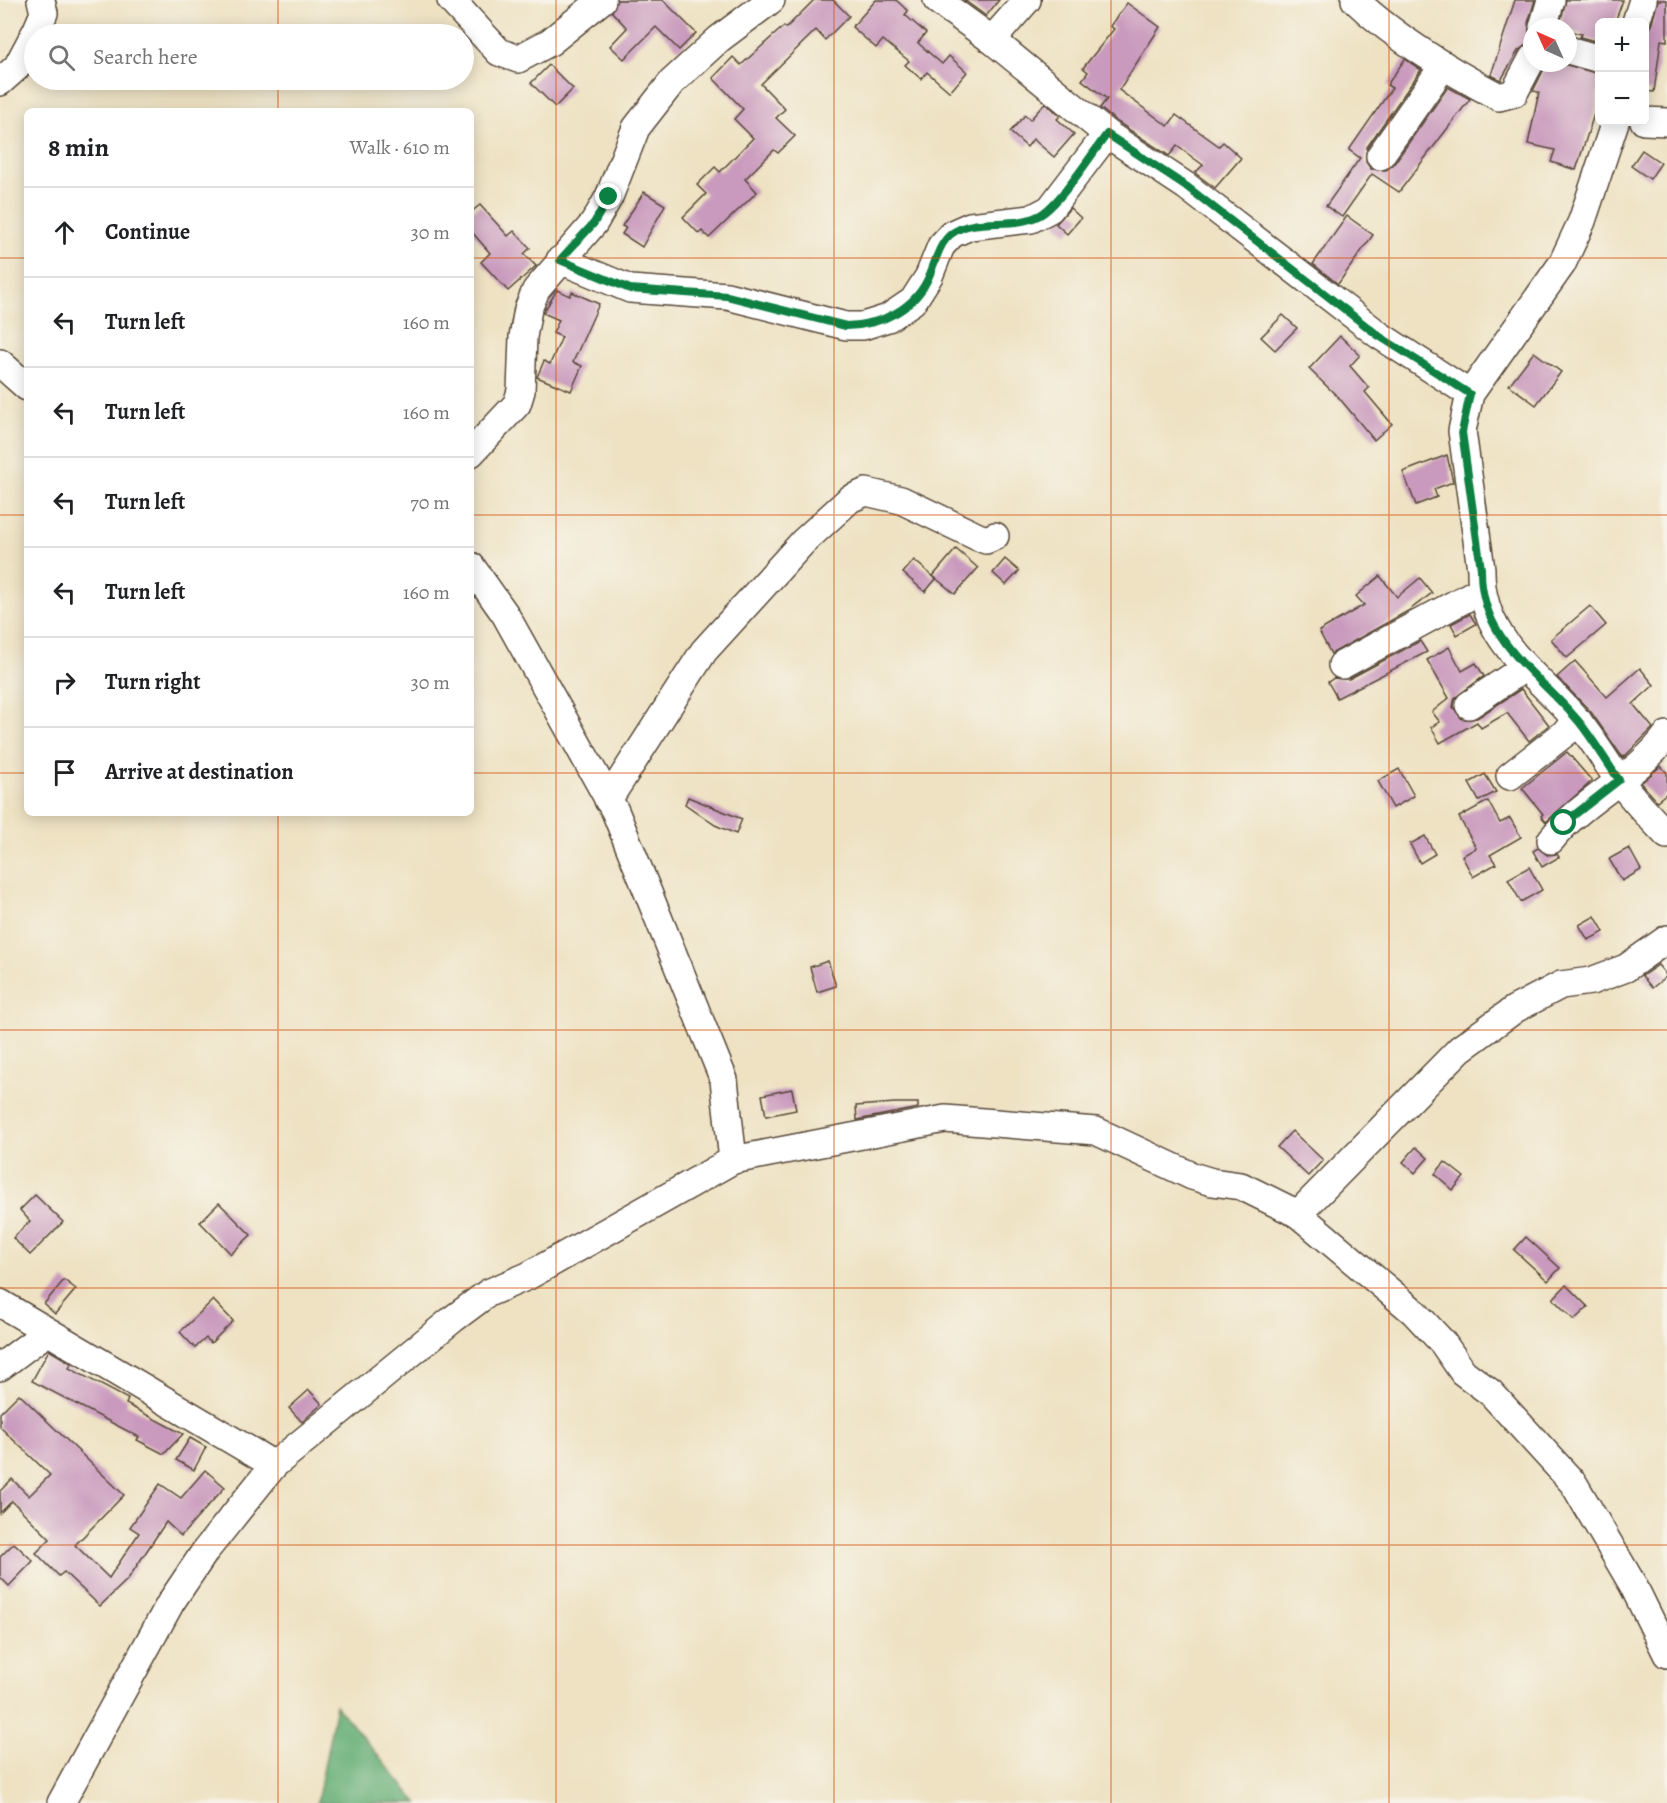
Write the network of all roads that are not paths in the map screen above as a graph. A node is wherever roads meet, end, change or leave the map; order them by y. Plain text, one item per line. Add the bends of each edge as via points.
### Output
1 (42, 0) edge
2 (451, 0) edge
3 (602, 0) edge
4 (771, 0) edge
5 (937, 0) edge
6 (1027, 0) edge
7 (1355, 0) edge
8 (1551, 0) edge
9 (1643, 0) edge
10 (1546, 18) edge
11 (1637, 18) edge
12 (40, 24) edge
13 (473, 24) edge
14 (474, 25) edge
15 (993, 40) junction
16 (1577, 53) edge
17 (24, 55) edge
18 (1595, 58) edge
19 (1444, 65) junction
20 (1526, 72) edge
21 (0, 82) edge
22 (1649, 121) edge
23 (1667, 122) edge
24 (1614, 126) edge
25 (1107, 134) junction
26 (1380, 156) dead end
27 (560, 260) junction
28 (0, 363) edge
29 (24, 384) edge
30 (1470, 394) junction
31 (474, 450) edge
32 (995, 536) dead end
33 (474, 570) edge
34 (1481, 590) junction
35 (1342, 665) dead end
36 (1524, 668) junction
37 (1469, 705) dead end
38 (1579, 723) junction
39 (1667, 735) edge
40 (1510, 776) dead end
41 (1619, 780) junction
42 (608, 800) junction
43 (1667, 835) edge
44 (1551, 840) dead end
45 (1667, 939) edge
46 (733, 1160) junction
47 (1299, 1214) junction
48 (0, 1303) edge
49 (47, 1332) junction
50 (0, 1367) edge
51 (274, 1465) junction
52 (1667, 1654) edge
53 (61, 1803) edge

1 - 12 street via 44,13
2 - 13 street
3 - 14 street via 550,42 518,59 499,52
4 - 27 street via 672,82 636,128 609,197 594,223
5 - 15 street
6 - 15 street
7 - 19 street via 1375,19
8 - 10 street
9 - 11 street
15 - 25 street
16 - 18 street
17 - 21 street
19 - 20 street via 1499,97 1519,87
19 - 26 street
22 - 23 street
24 - 30 street via 1582,221 1562,264
25 - 27 street via 1050,209 1031,219 970,226 952,234 941,246 921,292 902,309 876,323 846,326 727,296 630,289
25 - 30 street via 1186,186 1379,336
27 - 31 street via 536,290 528,309 517,404
28 - 29 street
30 - 34 street via 1462,432
32 - 42 street via 986,540 978,537 901,500 866,492 850,499 796,550 704,651
33 - 42 street via 505,614
34 - 35 street
34 - 36 street via 1501,638
36 - 37 street
36 - 38 street
38 - 40 street
38 - 41 street
39 - 41 street
41 - 43 street
41 - 44 street via 1564,823
42 - 46 street via 724,1080
45 - 47 street via 1626,968 1591,981 1561,985 1508,1014 1460,1049
46 - 47 street via 945,1119 1079,1128 1113,1137 1192,1176 1241,1186
46 - 51 street via 528,1276 488,1293
47 - 52 street via 1414,1312 1443,1342 1463,1372 1491,1394 1574,1484 1633,1585
48 - 49 street
49 - 50 street
49 - 51 street
51 - 53 street via 206,1550 171,1602

